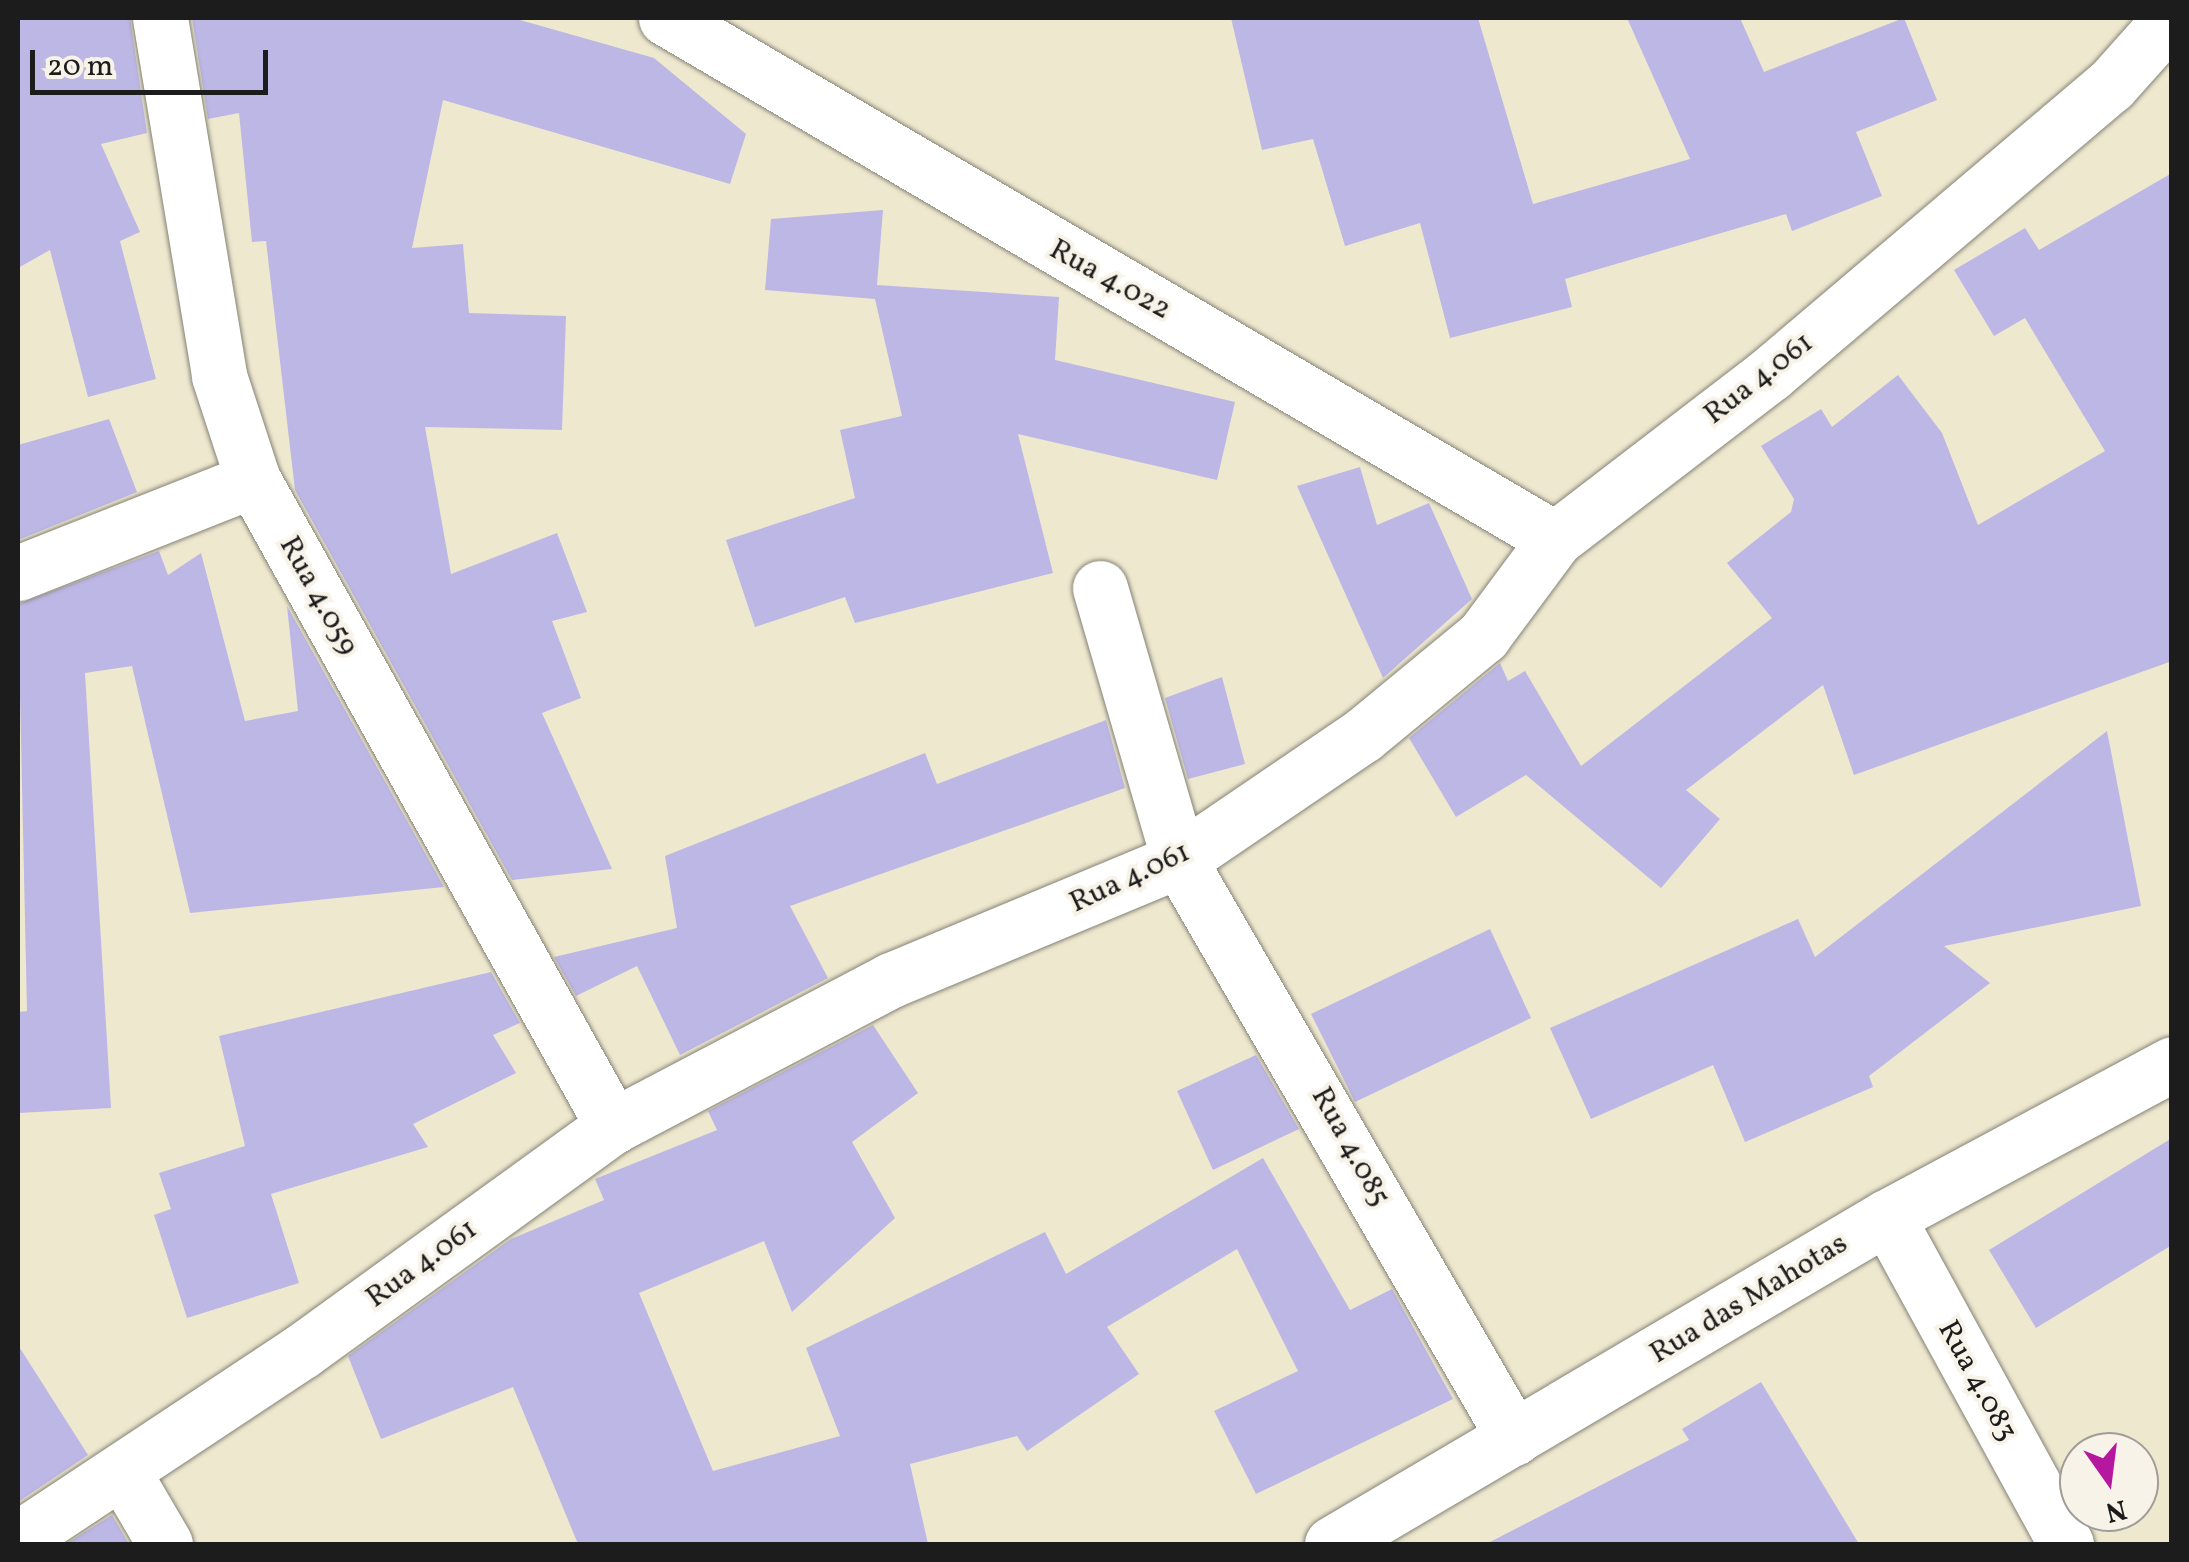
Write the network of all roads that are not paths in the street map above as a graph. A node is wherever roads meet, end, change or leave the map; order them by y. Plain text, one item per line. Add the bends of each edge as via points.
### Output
1 (160, 18) edge
2 (666, 18) edge
3 (2171, 18) edge
4 (253, 480) junction
5 (1555, 539) junction
6 (18, 573) edge
7 (1100, 588) dead end
8 (1179, 860) junction
9 (2172, 1064) edge
10 (613, 1126) junction
11 (1888, 1218) junction
12 (1514, 1438) junction
13 (124, 1474) junction
14 (18, 1539) edge
15 (1354, 1539) edge
16 (166, 1544) edge
17 (2066, 1544) edge

1 - 4 street, Rua 4.059 via 219,376
2 - 5 street, Rua 4.022
3 - 5 street, Rua 4.061 via 2111,85 1800,349
4 - 6 street
4 - 10 street, Rua 4.059
5 - 8 street, Rua 4.061 via 1483,636 1363,734
7 - 8 street, Rua 4.085
8 - 10 street, Rua 4.061 via 891,980
8 - 12 street, Rua 4.085
9 - 11 street, Rua das Mahotas
10 - 13 street, Rua 4.061
11 - 12 street, Rua das Mahotas
11 - 17 street, Rua 4.083
12 - 15 street, Rua das Mahotas
13 - 14 street, Rua 4.061
13 - 16 street

